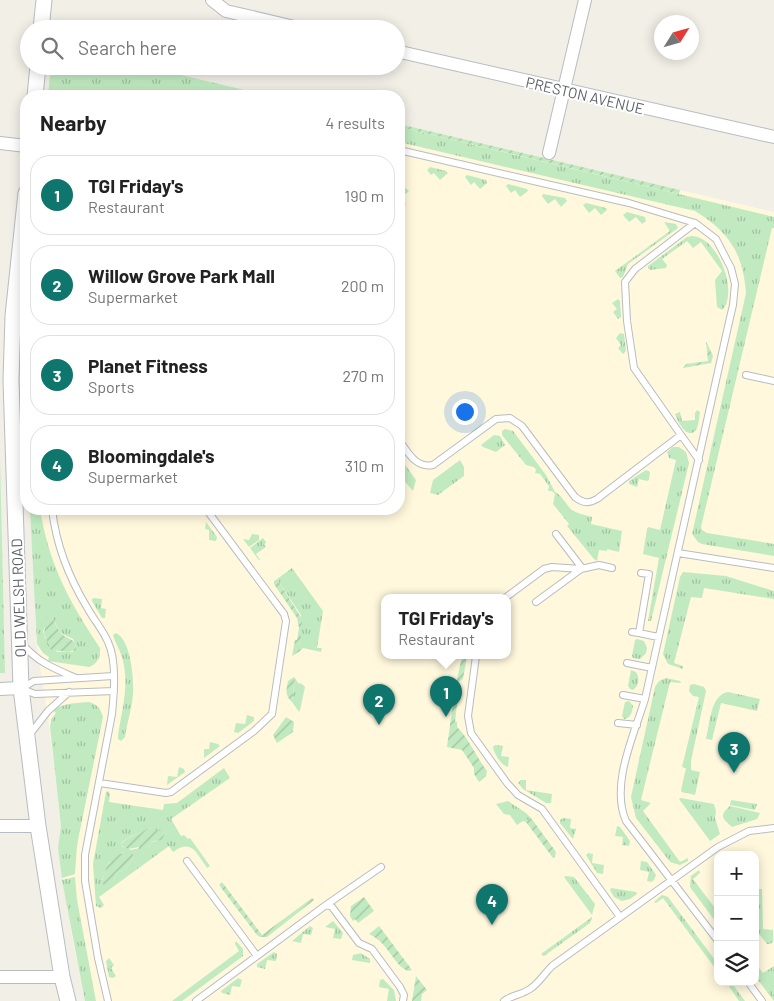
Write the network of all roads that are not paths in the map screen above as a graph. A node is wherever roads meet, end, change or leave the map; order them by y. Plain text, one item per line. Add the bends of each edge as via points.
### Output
1 (44, 0) edge
2 (212, 0) edge
3 (585, 0) edge
4 (42, 20) edge
5 (264, 20) edge
6 (405, 53) edge
7 (37, 75) edge
8 (36, 90) edge
9 (564, 90) junction
10 (774, 137) edge
11 (0, 144) edge
12 (20, 146) edge
13 (405, 153) edge
14 (549, 154) dead end
15 (695, 223) junction
16 (20, 250) edge
17 (746, 374) dead end
18 (774, 381) edge
19 (681, 435) junction
20 (405, 447) edge
21 (699, 460) junction
22 (53, 515) edge
23 (210, 515) edge
24 (556, 534) dead end
25 (678, 553) junction
26 (612, 568) dead end
27 (774, 568) edge
28 (582, 569) junction
29 (641, 573) dead end
30 (510, 594) edge
31 (536, 602) dead end
32 (636, 602) dead end
33 (644, 604) junction
34 (658, 637) junction
35 (19, 640) junction
36 (476, 659) edge
37 (627, 663) dead end
38 (652, 668) junction
39 (113, 676) junction
40 (77, 678) junction
41 (21, 688) junction
42 (0, 689) edge
43 (114, 691) junction
44 (68, 692) junction
45 (622, 695) dead end
46 (645, 699) junction
47 (618, 723) dead end
48 (637, 726) junction
49 (27, 739) junction
50 (100, 782) junction
51 (0, 826) edge
52 (38, 826) junction
53 (774, 828) edge
54 (187, 861) dead end
55 (381, 867) dead end
56 (672, 880) junction
57 (326, 904) junction
58 (620, 917) junction
59 (717, 941) edge
60 (257, 956) junction
61 (0, 977) edge
62 (62, 977) junction
63 (751, 986) edge
64 (68, 1001) edge
65 (108, 1001) edge
66 (196, 1001) edge
67 (403, 1001) edge
68 (504, 1001) edge
69 (762, 1001) edge

1 - 4 street
2 - 5 street via 226,11
3 - 9 street
6 - 9 street, PRESTON AVENUE
7 - 8 street
9 - 10 street, PRESTON AVENUE
9 - 14 street
11 - 12 street
13 - 15 lane via 629,204
15 - 19 lane via 635,268 626,282 627,321 634,368
15 - 21 lane via 716,239 732,268 734,284 733,305
16 - 35 street, OLD WELSH ROAD via 8,364
17 - 18 lane
19 - 20 lane via 589,503 575,498 522,426 510,418 496,419 433,465 419,464
19 - 21 lane
21 - 25 lane
22 - 39 lane via 57,540 69,573 109,642
23 - 50 lane via 284,614 286,621 272,714 171,792
24 - 28 lane
25 - 27 lane
25 - 34 lane
26 - 28 lane
28 - 30 lane via 552,566
28 - 31 lane
29 - 33 lane via 649,574
32 - 33 lane
33 - 34 lane via 636,633
34 - 38 lane
35 - 40 lane via 34,657
35 - 41 street, OLD WELSH ROAD
36 - 58 lane via 468,716 471,733 518,795 542,809
37 - 38 lane
38 - 46 lane
39 - 40 lane
39 - 43 lane
40 - 41 lane via 34,681
41 - 42 street
41 - 44 lane via 35,694
41 - 49 street, OLD WELSH ROAD
43 - 44 lane
43 - 50 lane
44 - 49 lane via 48,711
45 - 46 lane
46 - 48 lane
47 - 48 lane
48 - 56 lane via 620,789 621,810
49 - 52 street, OLD WELSH ROAD
50 - 65 lane via 85,855 85,880
51 - 52 street
52 - 62 street, OLD WELSH ROAD
53 - 56 lane via 749,831 718,847
54 - 60 lane
55 - 57 lane
56 - 58 lane
56 - 59 lane
57 - 60 lane
57 - 67 lane via 332,906 359,943 372,949 400,987
58 - 68 lane via 552,966 528,991
60 - 66 lane
61 - 62 street
62 - 64 street, OLD WELSH ROAD
63 - 69 lane

